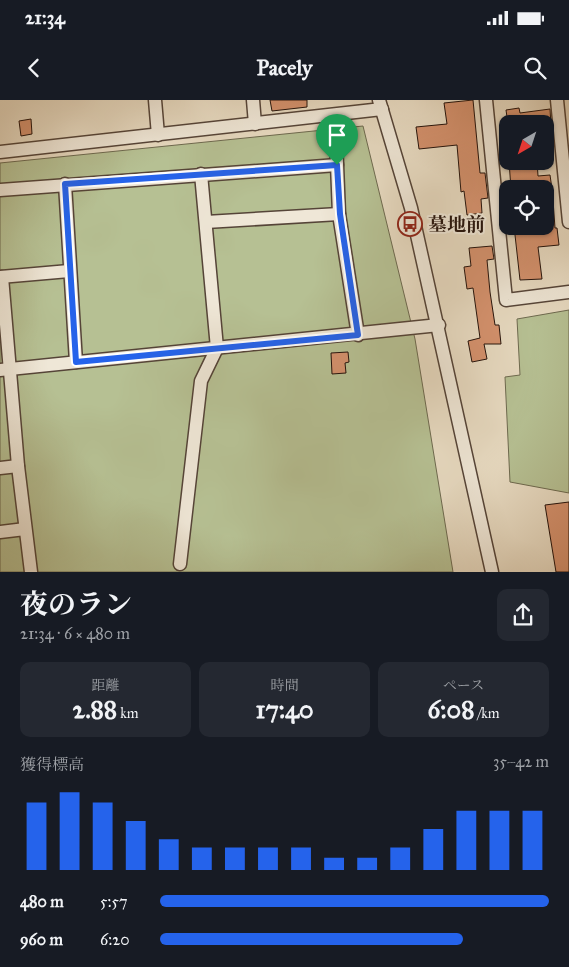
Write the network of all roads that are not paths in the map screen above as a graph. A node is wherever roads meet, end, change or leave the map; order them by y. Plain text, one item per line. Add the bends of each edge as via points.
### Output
1 (155, 100) edge
2 (253, 100) edge
3 (486, 100) edge
4 (557, 100) edge
5 (380, 105) edge
6 (335, 115) junction
7 (255, 124) junction
8 (158, 135) junction
9 (0, 152) edge
10 (337, 165) junction
11 (201, 174) junction
12 (65, 184) junction
13 (0, 190) edge
14 (340, 214) junction
15 (206, 222) junction
16 (569, 222) edge
17 (69, 271) junction
18 (1, 277) edge
19 (569, 292) edge
20 (439, 325) junction
21 (358, 335) junction
22 (217, 348) junction
23 (76, 362) junction
24 (4, 370) edge
25 (18, 466) junction
26 (0, 468) edge
27 (26, 530) junction
28 (0, 532) edge
29 (180, 564) dead end
30 (31, 572) edge
31 (492, 572) edge

1 - 8 street
2 - 7 street
3 - 19 street via 506,300
4 - 16 street
5 - 6 street
5 - 20 street via 411,208
6 - 7 street
6 - 10 street
7 - 8 street
8 - 9 street
10 - 11 street
10 - 14 street
11 - 12 street
11 - 15 street
12 - 13 street
12 - 17 street
14 - 15 street
14 - 21 street
15 - 22 street
17 - 18 street
17 - 23 street
18 - 24 street
20 - 21 street
20 - 31 street
21 - 22 street
22 - 23 street
22 - 29 street via 201,381
23 - 24 street
24 - 25 street
25 - 26 street
25 - 27 street
27 - 28 street
27 - 30 street

